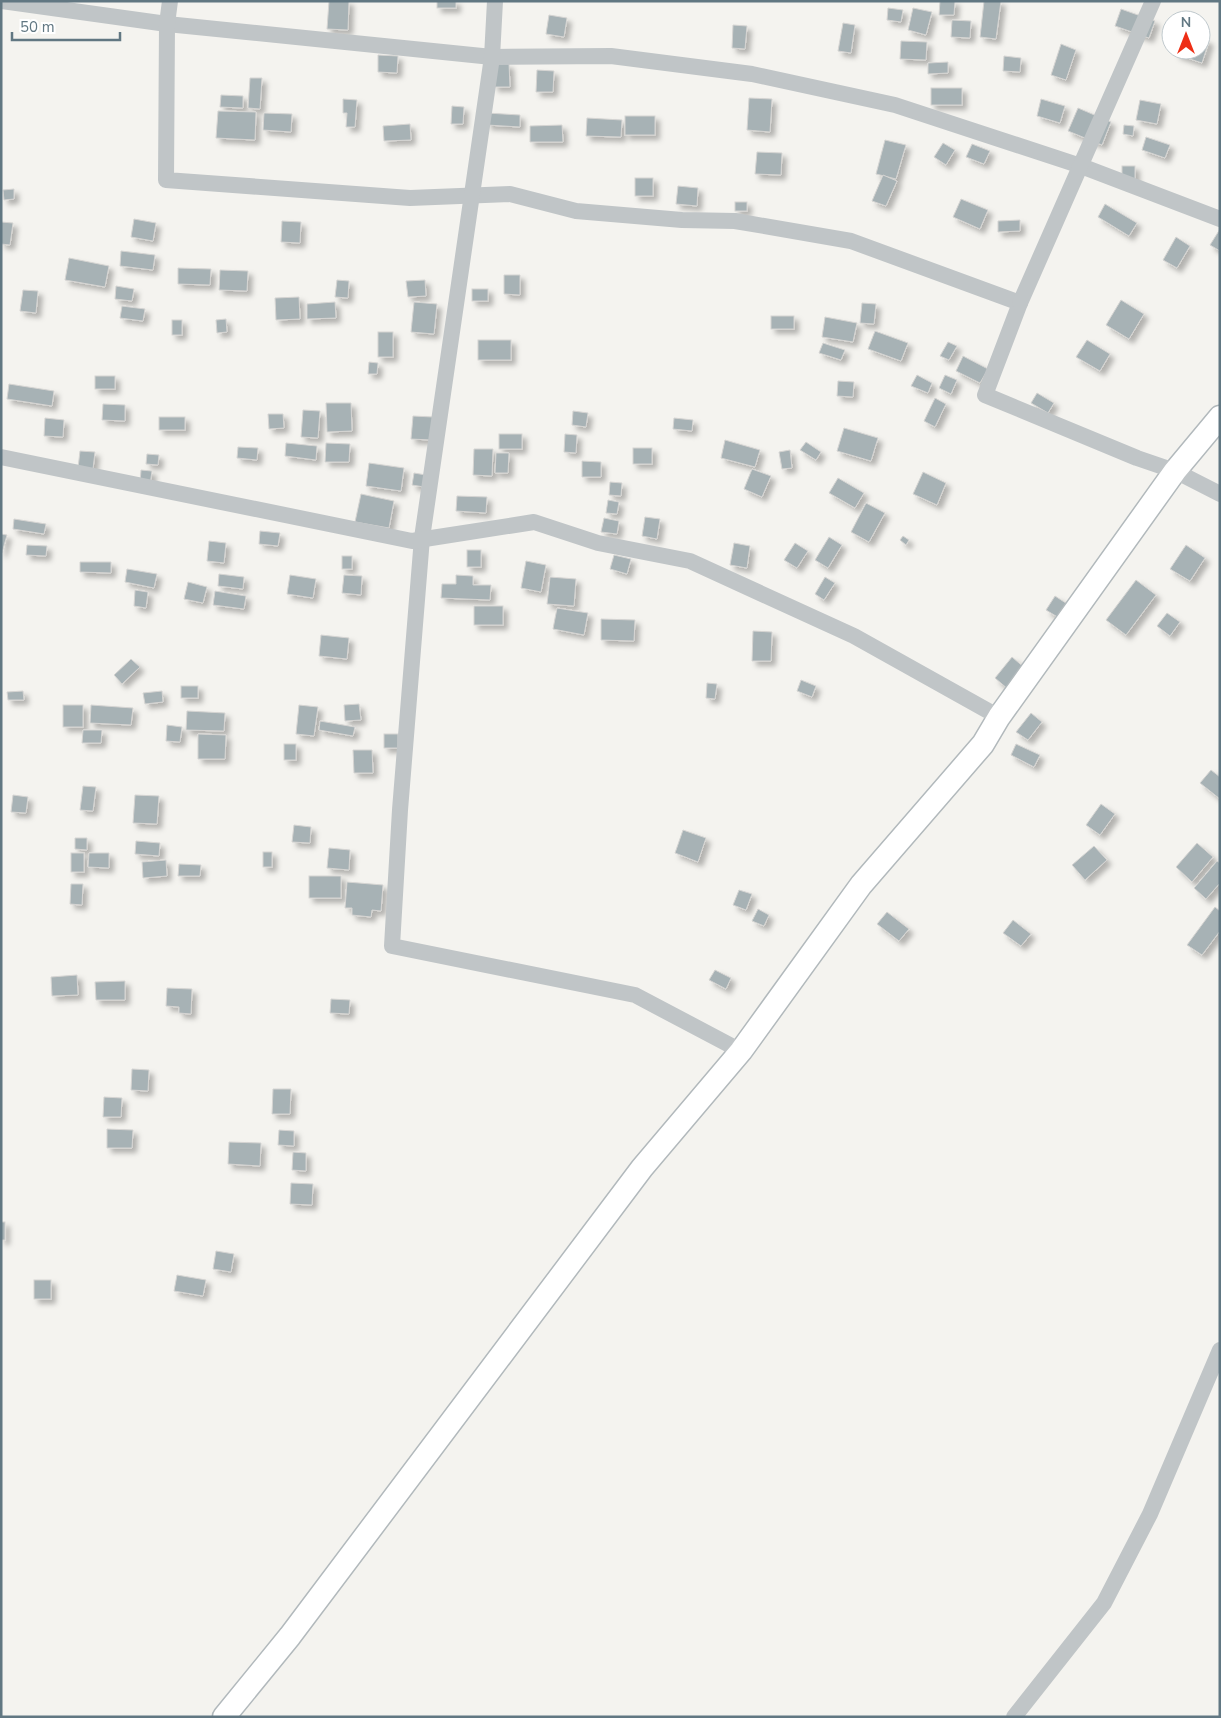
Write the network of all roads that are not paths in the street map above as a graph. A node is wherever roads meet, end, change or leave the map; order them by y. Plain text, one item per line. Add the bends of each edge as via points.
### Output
1 (2, 1) edge
2 (170, 1) edge
3 (495, 1) edge
4 (1153, 1) edge
5 (167, 24) junction
6 (492, 57) junction
7 (1081, 166) junction
8 (472, 196) junction
9 (1220, 219) edge
10 (1020, 303) junction
11 (1220, 417) edge
12 (1, 457) edge
13 (1175, 471) junction
14 (1220, 494) edge
15 (422, 538) junction
16 (999, 717) junction
17 (741, 1051) junction
18 (1220, 1350) edge
19 (224, 1717) edge
20 (1014, 1717) edge

1 - 5 street
2 - 5 street
3 - 6 street
4 - 7 street
5 - 6 street
5 - 8 street via 166,180 410,198
6 - 7 street via 611,56 752,74 895,105
6 - 8 street
7 - 9 street
7 - 10 street
8 - 10 street via 510,194 576,210 682,220 735,221 812,233 851,241 920,264
8 - 15 street
10 - 13 street via 985,395
11 - 13 street
12 - 15 street via 412,542
13 - 14 street
13 - 16 street
15 - 16 street via 534,522 598,543 690,562 854,636
15 - 17 street via 392,946 635,996
16 - 17 street via 983,744 861,885
17 - 19 street via 642,1168 302,1621
18 - 20 street via 1150,1514 1104,1603

